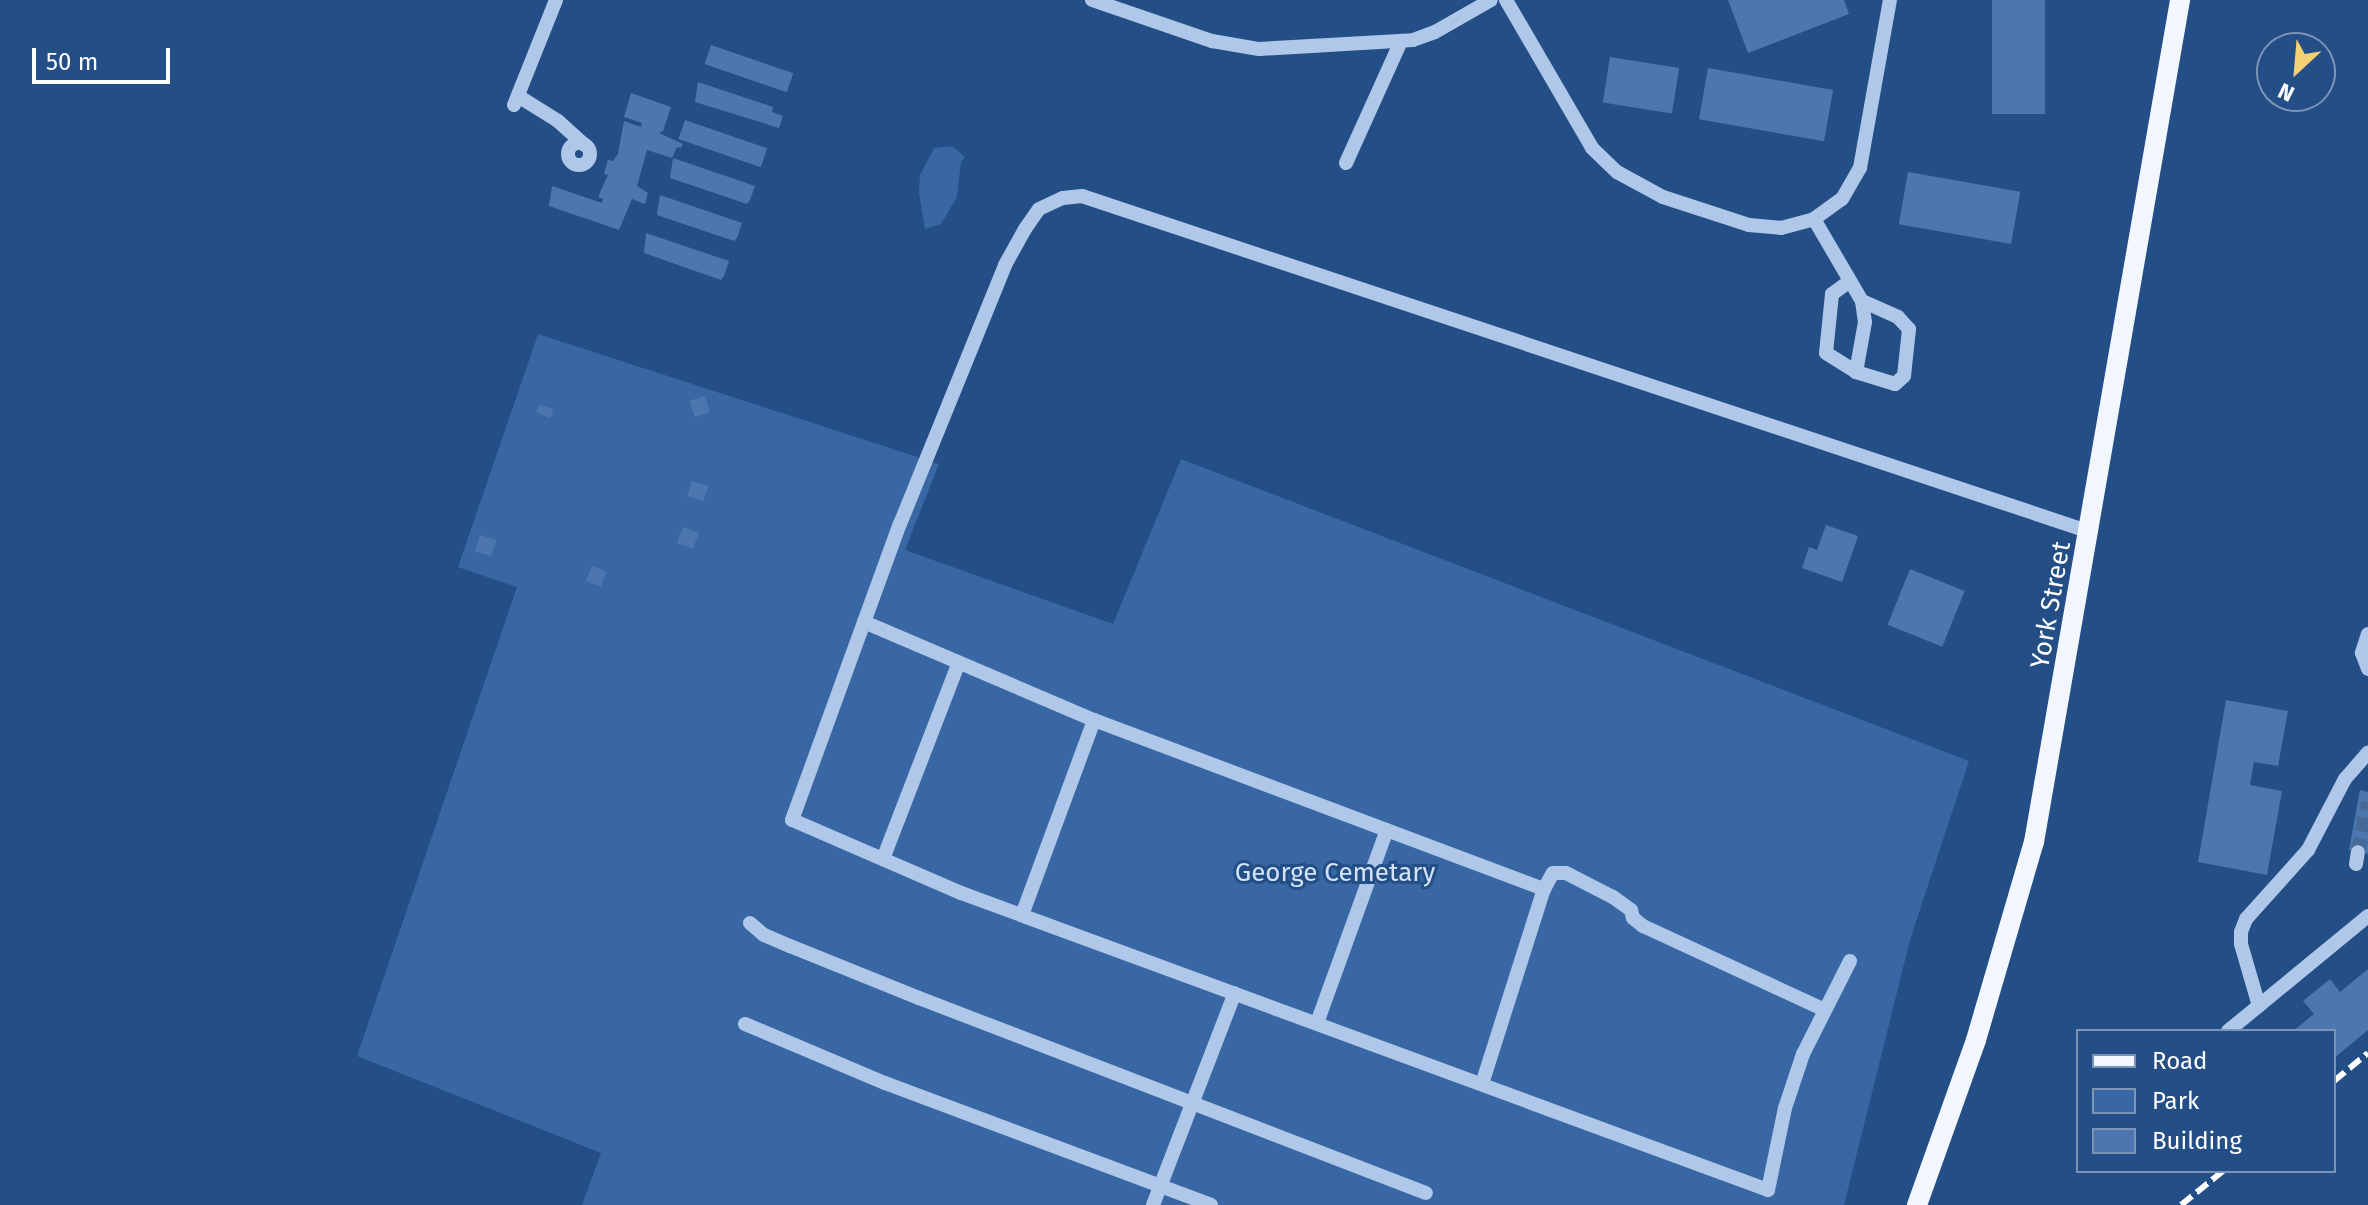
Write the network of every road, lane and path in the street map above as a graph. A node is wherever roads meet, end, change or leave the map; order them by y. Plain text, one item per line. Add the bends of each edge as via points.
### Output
1 (556, 0) edge
2 (1491, 0) edge
3 (1506, 0) edge
4 (1890, 0) edge
5 (2180, 0) edge
6 (1098, 1) edge
7 (1401, 41) junction
8 (585, 145) dead end
9 (1346, 163) dead end
10 (1814, 219) junction
11 (1850, 281) junction
12 (1862, 301) junction
13 (1856, 372) junction
14 (2090, 532) junction
15 (864, 622) junction
16 (2368, 634) edge
17 (958, 665) junction
18 (2368, 669) edge
19 (1094, 720) junction
20 (2368, 753) edge
21 (1387, 830) junction
22 (883, 859) junction
23 (1544, 889) junction
24 (1022, 915) junction
25 (2368, 916) edge
26 (750, 923) dead end
27 (1850, 961) dead end
28 (1235, 993) junction
29 (2259, 1006) junction
30 (1825, 1010) junction
31 (1317, 1023) junction
32 (745, 1024) dead end
33 (2230, 1029) edge
34 (1482, 1084) junction
35 (1192, 1100) junction
36 (1160, 1187) junction
37 (1426, 1193) dead end
38 (1153, 1205) edge
39 (1211, 1205) edge
40 (1917, 1205) edge

1 - 8 street via 516,101 558,121
2 - 7 street via 1435,32
3 - 10 street via 1592,148 1617,172 1663,197 1749,225 1781,228
4 - 10 street via 1860,168 1842,199
5 - 14 main road, York Street
6 - 7 street via 1234,46
7 - 9 street
10 - 11 street
11 - 12 street
11 - 13 street via 1832,294 1825,347 1829,356
12 - 13 street via 1865,322
12 - 13 street via 1898,317 1910,337 1899,382
14 - 15 street via 1082,196 1039,209 1005,265
14 - 40 main road, York Street via 2031,854 1976,1040
15 - 17 street
15 - 22 street via 792,820
16 - 18 street via 2362,653
17 - 19 street
17 - 22 street
19 - 21 street
19 - 24 street
20 - 29 street via 2345,779 2308,850 2246,919 2241,944
21 - 23 street
21 - 31 street
22 - 24 street
23 - 30 street via 1553,873 1566,873 1613,897 1643,926
23 - 34 street
24 - 28 street
25 - 29 street
26 - 35 street via 764,935 848,970
27 - 30 street
28 - 31 street
28 - 35 street
29 - 33 street
30 - 34 street via 1785,1108 1768,1190
31 - 34 street
32 - 36 street
35 - 36 street
35 - 37 street
36 - 38 street
36 - 39 street

